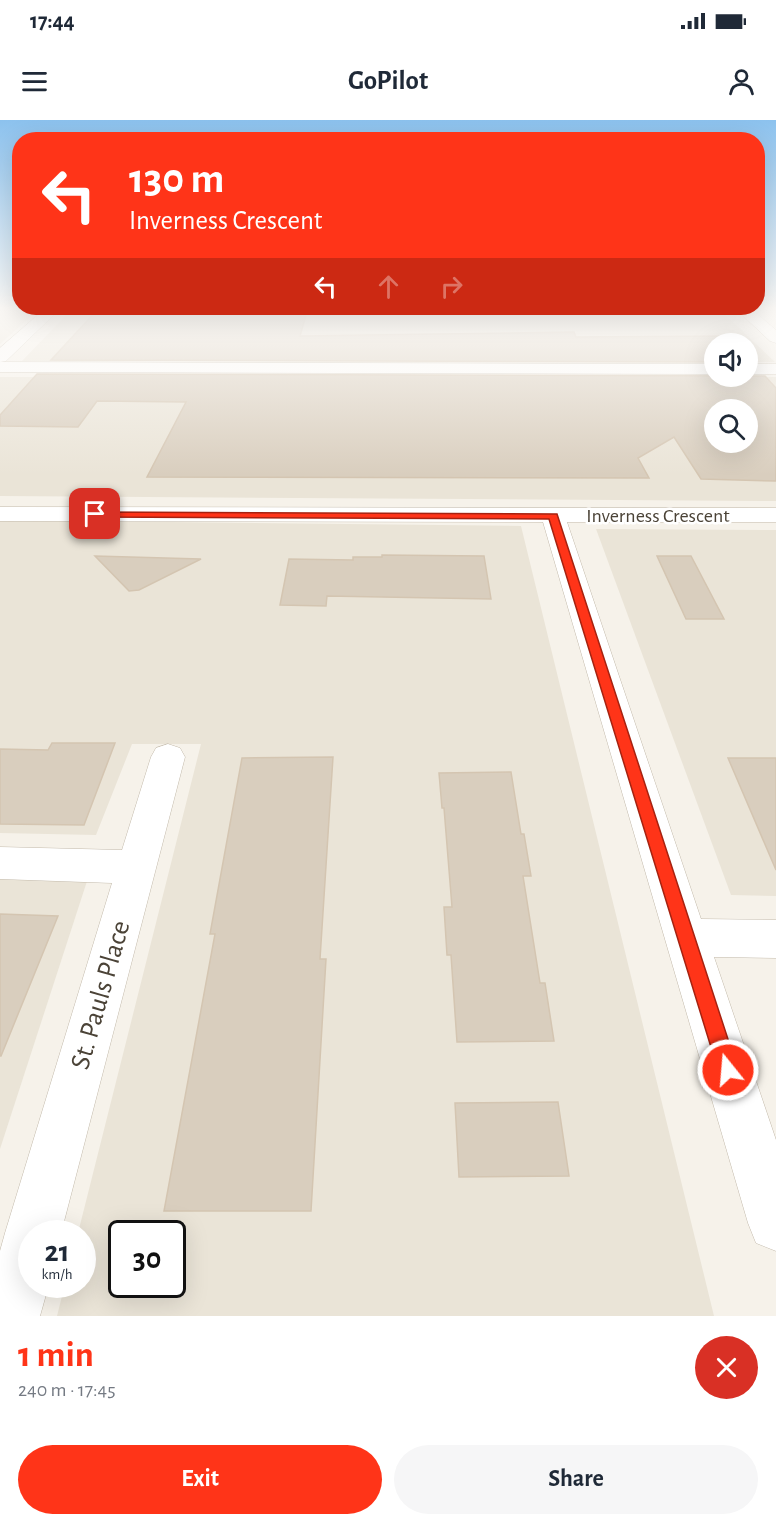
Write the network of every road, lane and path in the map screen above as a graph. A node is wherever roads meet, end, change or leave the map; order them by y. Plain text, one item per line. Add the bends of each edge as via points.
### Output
1 (0, 367) edge
2 (704, 369) edge
3 (758, 369) edge
4 (776, 369) edge
5 (0, 514) edge
6 (776, 515) edge
7 (553, 516) junction
8 (168, 757) dead end
9 (0, 863) edge
10 (138, 867) junction
11 (687, 938) junction
12 (776, 939) edge
13 (37, 1220) edge
14 (776, 1223) edge
15 (18, 1288) edge
16 (10, 1316) edge

1 - 2 street
3 - 4 street
5 - 7 street, Inverness Crescent
6 - 7 street, Inverness Crescent
7 - 11 street
8 - 10 street, St. Pauls Place
9 - 10 street
10 - 13 street, St. Pauls Place
11 - 12 street
11 - 14 street
15 - 16 street

